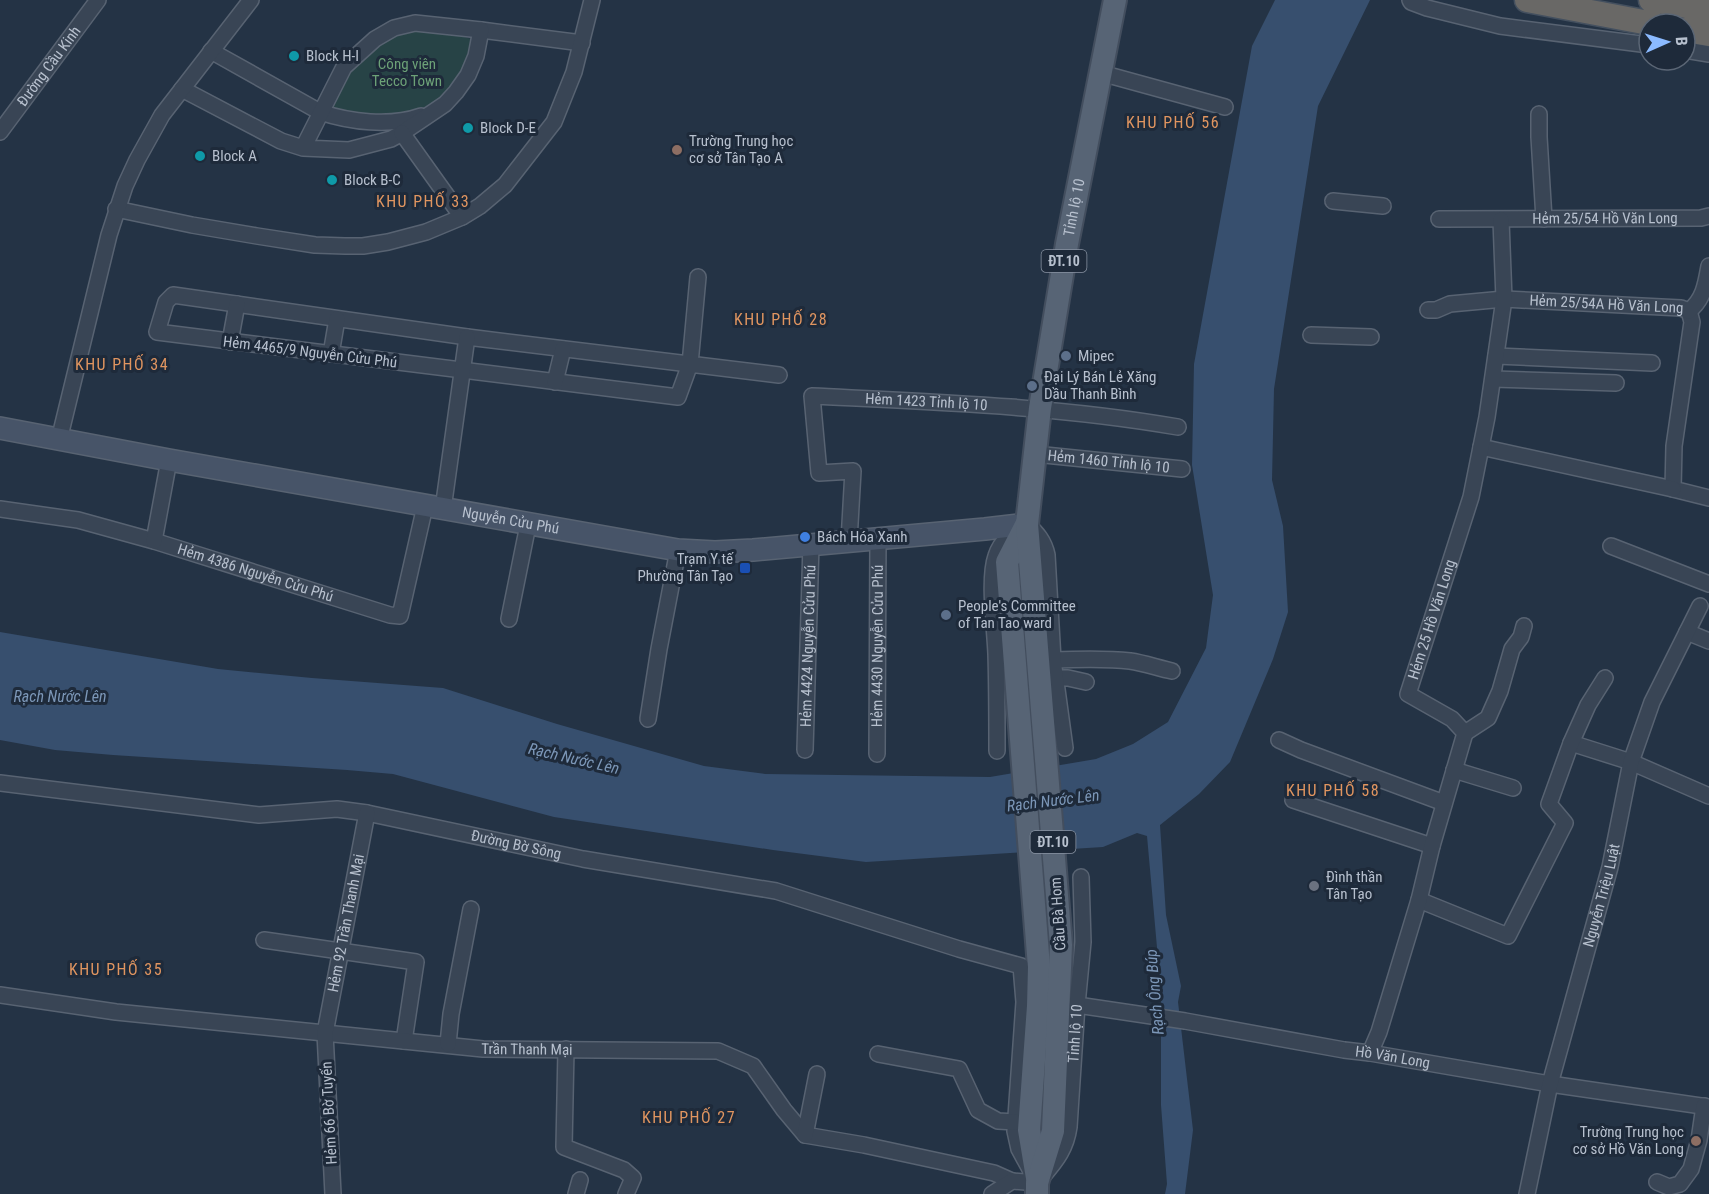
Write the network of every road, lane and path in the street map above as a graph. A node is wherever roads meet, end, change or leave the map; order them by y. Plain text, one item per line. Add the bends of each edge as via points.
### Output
1 (98, 0) edge
2 (251, 0) edge
3 (592, 0) edge
4 (1115, 0) edge
5 (1410, 0) edge
6 (1527, 0) edge
7 (1651, 0) edge
8 (1709, 10) edge
9 (1637, 21) edge
10 (481, 30) junction
11 (582, 43) junction
12 (1637, 43) edge
13 (211, 51) junction
14 (1101, 73) junction
15 (182, 89) junction
16 (1225, 107) dead end
17 (435, 111) junction
18 (320, 112) junction
19 (1539, 114) dead end
20 (0, 132) edge
21 (402, 133) junction
22 (303, 148) junction
23 (1333, 201) dead end
24 (1383, 206) dead end
25 (117, 209) junction
26 (1709, 216) edge
27 (462, 217) junction
28 (1439, 219) dead end
29 (1544, 219) junction
30 (1501, 220) junction
31 (1709, 266) edge
32 (698, 278) dead end
33 (1504, 299) junction
34 (237, 304) junction
35 (1428, 310) dead end
36 (1689, 311) junction
37 (337, 319) junction
38 (1311, 335) dead end
39 (467, 337) junction
40 (1371, 337) dead end
41 (230, 342) junction
42 (563, 349) junction
43 (331, 354) junction
44 (1496, 356) junction
45 (1652, 363) dead end
46 (690, 364) junction
47 (463, 371) junction
48 (779, 375) dead end
49 (1493, 379) junction
50 (555, 382) junction
51 (1616, 383) dead end
52 (1040, 408) junction
53 (1178, 427) dead end
54 (0, 428) edge
55 (59, 440) junction
56 (1481, 447) junction
57 (1035, 454) junction
58 (169, 460) junction
59 (1182, 469) dead end
60 (1673, 489) junction
61 (1709, 498) edge
62 (434, 508) junction
63 (0, 509) edge
64 (1027, 524) junction
65 (528, 525) junction
66 (878, 539) junction
67 (154, 540) junction
68 (849, 541) junction
69 (812, 544) junction
70 (1611, 546) dead end
71 (678, 550) junction
72 (1029, 554) joint
73 (1007, 562) joint
74 (1709, 584) edge
75 (1700, 606) dead end
76 (509, 619) dead end
77 (1524, 626) dead end
78 (1687, 632) junction
79 (1709, 641) edge
80 (1053, 660) junction
81 (1172, 671) dead end
82 (1055, 678) junction
83 (1605, 678) dead end
84 (1086, 682) dead end
85 (648, 719) dead end
86 (1465, 733) junction
87 (1279, 740) dead end
88 (1571, 743) junction
89 (1065, 748) dead end
90 (805, 750) dead end
91 (997, 751) dead end
92 (877, 754) dead end
93 (1631, 762) junction
94 (1454, 770) junction
95 (0, 783) edge
96 (1513, 788) dead end
97 (1709, 796) edge
98 (1293, 800) dead end
99 (1444, 803) junction
100 (367, 813) junction
101 (1432, 846) junction
102 (1081, 876) dead end
103 (1419, 900) junction
104 (471, 909) dead end
105 (264, 940) dead end
106 (341, 950) junction
107 (0, 994) edge
108 (1077, 1005) junction
109 (325, 1033) junction
110 (404, 1041) junction
111 (448, 1044) junction
112 (566, 1049) junction
113 (1370, 1053) junction
114 (878, 1054) dead end
115 (817, 1074) dead end
116 (1550, 1084) junction
117 (1706, 1107) edge
118 (1022, 1126) junction
119 (805, 1135) junction
120 (1012, 1181) junction
121 (1657, 1182) dead end
122 (1037, 1188) edge
123 (333, 1194) edge
124 (626, 1194) edge
125 (992, 1194) edge
126 (1527, 1194) edge

1 - 20 street, Đường Cầu Kinh
2 - 13 street
3 - 11 street
4 - 14 main road, Tỉnh lộ 10 / ĐT.10
5 - 12 street via 1500,26
6 - 9 highway
7 - 8 highway
10 - 11 street
10 - 17 street via 468,75
10 - 18 street via 415,23 394,28 375,39 344,67
11 - 27 street via 554,122 505,185
13 - 15 street
13 - 18 street
14 - 16 street
14 - 52 main road, Tỉnh lộ 10 / ĐT.10
15 - 22 street via 281,141
15 - 25 street via 137,160
17 - 18 street via 408,121 336,117
17 - 21 street
18 - 22 street
19 - 29 street
21 - 22 street via 348,150
21 - 27 street
23 - 24 street
25 - 27 street via 257,236 345,246 388,242
25 - 55 street
26 - 29 street, Hẻm 25/54 Hồ Văn Long
28 - 30 street, Hẻm 25/54 Hồ Văn Long
29 - 30 street, Hẻm 25/54 Hồ Văn Long
30 - 33 street, Hẻm 25 Hồ Văn Long
31 - 36 street via 1704,292
32 - 46 street
33 - 35 street, Hẻm 25/54A Hồ Văn Long
33 - 36 street, Hẻm 25/54A Hồ Văn Long
33 - 44 street, Hẻm 25 Hồ Văn Long
34 - 37 street
34 - 41 street
34 - 41 street, Hẻm 4465/9 Nguyễn Cửu Phú via 173,295 165,302 157,332
36 - 60 street, Hẻm 25/54A Hồ Văn Long via 1692,322 1675,437
37 - 39 street
37 - 43 street
38 - 40 street
39 - 42 street
39 - 47 street
41 - 43 street, Hẻm 4465/9 Nguyễn Cửu Phú
42 - 46 street
42 - 50 street
43 - 47 street, Hẻm 4465/9 Nguyễn Cửu Phú
44 - 45 street
44 - 49 street, Hẻm 25 Hồ Văn Long
46 - 48 street
46 - 50 street, Hẻm 4465/9 Nguyễn Cửu Phú via 678,397
47 - 50 street, Hẻm 4465/9 Nguyễn Cửu Phú
47 - 62 street
49 - 51 street
49 - 56 street, Hẻm 25 Hồ Văn Long
52 - 53 street, Hẻm 1423 Tỉnh lộ 10
52 - 57 main road, Tỉnh lộ 10 / ĐT.10
52 - 68 street, Hẻm 1423 Tỉnh lộ 10 via 812,396 819,473 853,471
54 - 55 main road, Nguyễn Cửu Phú
55 - 58 main road, Nguyễn Cửu Phú
56 - 60 street
56 - 86 street, Hẻm 25 Hồ Văn Long via 1471,497 1408,694 1452,719
57 - 59 street, Hẻm 1460 Tỉnh lộ 10
57 - 64 main road, Tỉnh lộ 10 / ĐT.10
58 - 62 main road, Nguyễn Cửu Phú
58 - 67 street
60 - 61 street
62 - 65 main road, Nguyễn Cửu Phú
62 - 67 street, Hẻm 4386 Nguyễn Cửu Phú via 400,616
63 - 67 street, Hẻm 4386 Nguyễn Cửu Phú via 78,520
64 - 66 main road, Nguyễn Cửu Phú
64 - 72 main road, Tỉnh lộ 10 / ĐT.10
64 - 73 main road, Tỉnh lộ 10 / ĐT.10
64 - 80 street via 1045,544
64 - 91 street via 1001,544 992,572
65 - 71 main road, Nguyễn Cửu Phú
65 - 76 street
66 - 68 main road, Nguyễn Cửu Phú
66 - 92 street, Hẻm 4430 Nguyễn Cửu Phú
68 - 69 main road, Nguyễn Cửu Phú
69 - 71 main road, Nguyễn Cửu Phú via 715,552
69 - 90 street, Hẻm 4424 Nguyễn Cửu Phú
70 - 74 street
71 - 85 street
72 - 122 main road, Cầu Bà Hom / ĐT.10 via 1061,945 1053,1131
73 - 118 main road, Cầu Bà Hom / ĐT.10 via 1039,967 1038,1006
75 - 78 street, Nguyễn Triệu Luật
77 - 86 street via 1488,718
78 - 79 street
78 - 93 street, Nguyễn Triệu Luật via 1652,702
80 - 81 street via 1132,662
80 - 82 street
82 - 84 street
82 - 89 street
83 - 88 street
86 - 94 street
87 - 99 street
88 - 93 street
88 - 103 street via 1549,804 1565,823 1508,936
93 - 97 street
93 - 116 street, Nguyễn Triệu Luật via 1610,867
94 - 96 street
94 - 99 street
95 - 100 street, Đường Bờ Sông via 259,814 337,809
98 - 101 street
99 - 101 street
100 - 106 street, Hẻm 92 Trần Thanh Mại
100 - 118 street, Đường Bờ Sông via 583,858 777,891 1021,966
101 - 103 street
102 - 108 street, Tỉnh lộ 10 via 1084,931
103 - 113 street
104 - 111 street
105 - 106 street
106 - 109 street, Hẻm 92 Trần Thanh Mại
106 - 110 street via 416,962
107 - 109 street, Trần Thanh Mại via 116,1012
108 - 113 street, Hồ Văn Long
108 - 122 street, Tỉnh lộ 10 via 1068,1136 1062,1153
109 - 110 street, Trần Thanh Mại
109 - 123 street, Hẻm 66 Bờ Tuyến
110 - 111 street, Trần Thanh Mại
111 - 112 street, Trần Thanh Mại via 483,1049
112 - 119 street, Trần Thanh Mại via 718,1051 753,1066
112 - 124 street via 564,1147 624,1170 633,1178
113 - 116 street, Hồ Văn Long
114 - 118 street via 959,1069 978,1110 998,1121
115 - 119 street
116 - 117 street, Hồ Văn Long
116 - 126 street, Nguyễn Triệu Luật
117 - 121 street via 1691,1169 1680,1184 1669,1187
118 - 122 main road, ĐT.10
119 - 120 street via 994,1173
120 - 122 street
120 - 125 street

